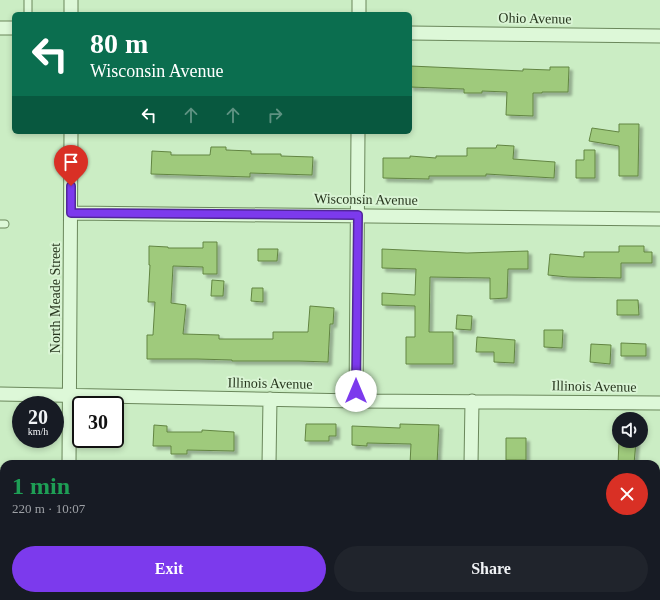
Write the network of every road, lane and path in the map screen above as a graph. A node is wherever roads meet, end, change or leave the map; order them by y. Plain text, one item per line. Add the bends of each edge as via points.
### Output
1 (28, 0) edge
2 (71, 0) edge
3 (359, 0) edge
4 (28, 12) edge
5 (71, 12) edge
6 (359, 12) edge
7 (0, 28) edge
8 (12, 28) edge
9 (412, 33) edge
10 (660, 36) edge
11 (71, 134) edge
12 (358, 134) edge
13 (71, 213) junction
14 (358, 215) junction
15 (660, 218) edge
16 (0, 394) edge
17 (70, 396) junction
18 (270, 399) junction
19 (356, 401) junction
20 (472, 401) junction
21 (660, 403) edge
22 (69, 460) edge
23 (269, 460) edge
24 (471, 460) edge

1 - 4 lane
2 - 5 street
3 - 6 street
7 - 8 street
9 - 10 street, Ohio Avenue
11 - 13 street, North Meade Street
12 - 14 street
13 - 14 street, Wisconsin Avenue
13 - 17 street, North Meade Street
14 - 15 street, Wisconsin Avenue
14 - 19 street
16 - 17 street, Illinois Avenue
17 - 18 street, Illinois Avenue
17 - 22 street, North Meade Street
18 - 19 street, Illinois Avenue
18 - 23 street
19 - 20 street, Illinois Avenue
20 - 21 street, Illinois Avenue
20 - 24 street

